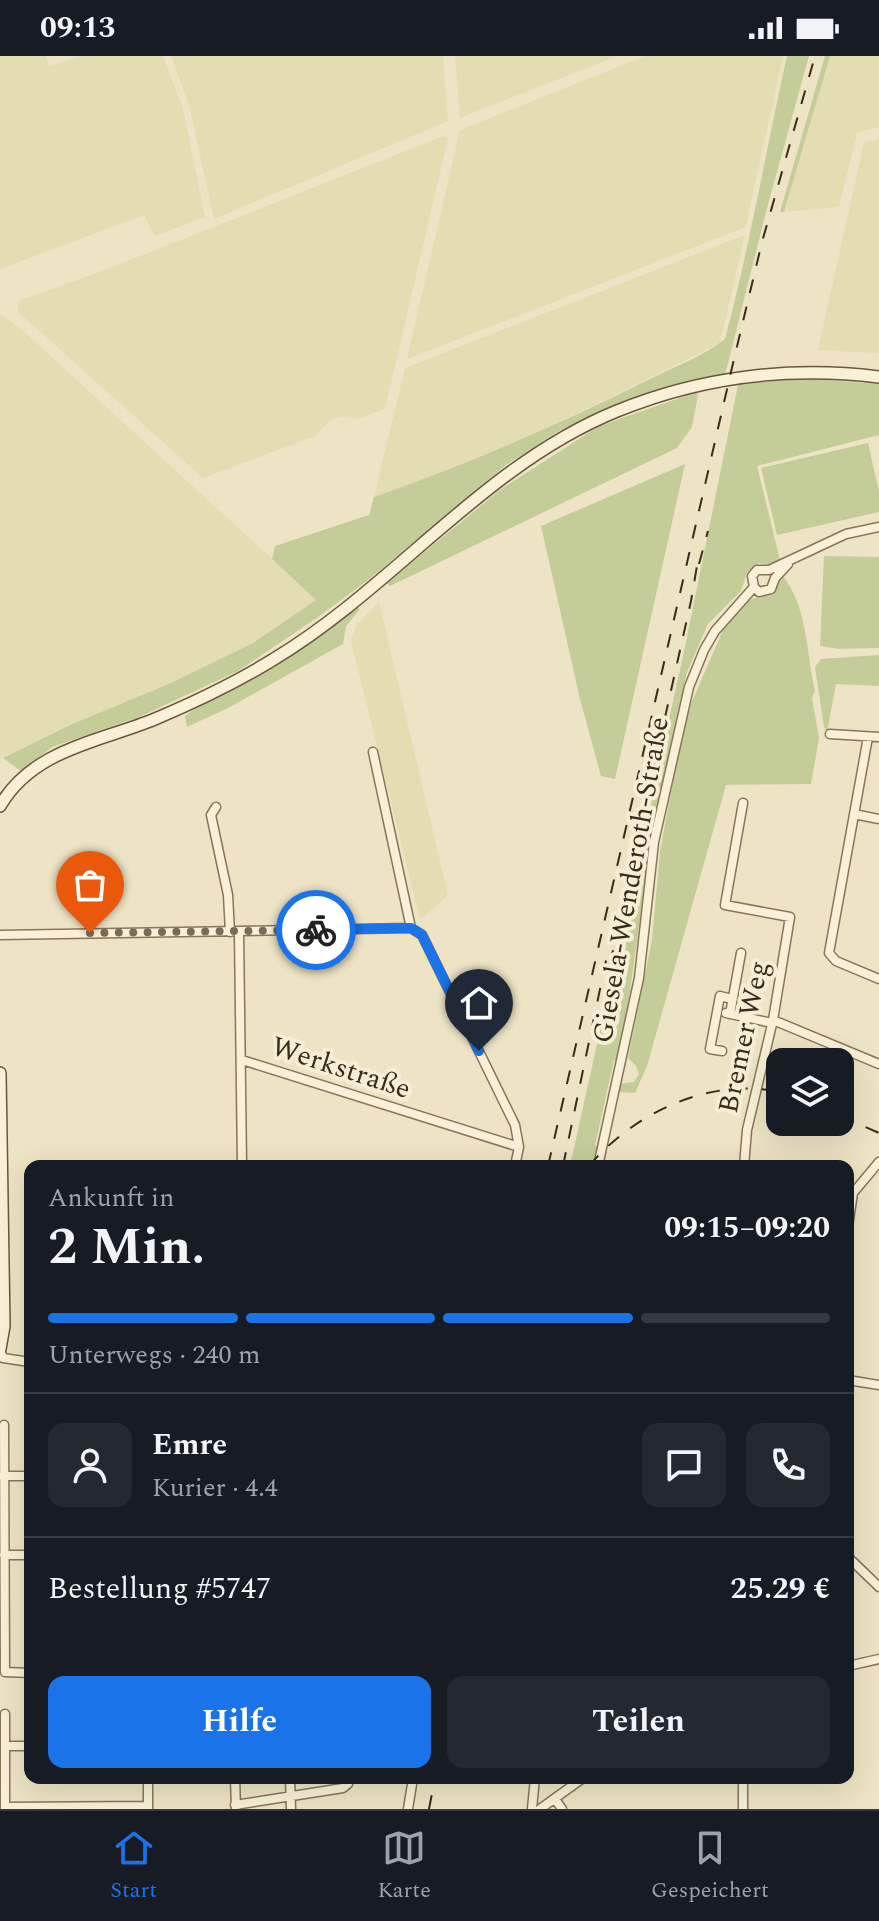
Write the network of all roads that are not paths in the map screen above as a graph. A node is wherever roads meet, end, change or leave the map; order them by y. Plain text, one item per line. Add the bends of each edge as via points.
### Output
1 (879, 377) edge
2 (879, 527) edge
3 (772, 574) junction
4 (754, 587) junction
5 (830, 734) dead end
6 (868, 737) junction
7 (879, 737) edge
8 (373, 752) dead end
9 (743, 803) dead end
10 (0, 806) edge
11 (216, 807) dead end
12 (854, 814) junction
13 (879, 819) edge
14 (411, 928) junction
15 (235, 932) junction
16 (0, 935) edge
17 (741, 953) dead end
18 (879, 979) edge
19 (732, 999) junction
20 (717, 1012) junction
21 (730, 1014) junction
22 (772, 1022) junction
23 (722, 1051) dead end
24 (242, 1060) junction
25 (879, 1064) edge
26 (0, 1073) edge
27 (519, 1147) junction
28 (242, 1160) edge
29 (516, 1160) edge
30 (599, 1160) edge
31 (744, 1160) edge
32 (879, 1162) edge
33 (854, 1183) edge
34 (860, 1184) junction
35 (854, 1192) edge
36 (1, 1242) edge
37 (0, 1350) edge
38 (24, 1361) edge
39 (854, 1381) edge
40 (879, 1385) edge
41 (4, 1425) dead end
42 (3, 1476) junction
43 (24, 1476) edge
44 (4, 1555) junction
45 (24, 1555) edge
46 (854, 1563) edge
47 (879, 1587) edge
48 (2, 1590) edge
49 (879, 1659) edge
50 (854, 1665) edge
51 (24, 1673) edge
52 (5, 1714) dead end
53 (5, 1746) junction
54 (24, 1746) edge
55 (148, 1784) edge
56 (235, 1784) edge
57 (290, 1784) edge
58 (348, 1784) edge
59 (412, 1784) edge
60 (534, 1784) edge
61 (575, 1784) edge
62 (743, 1784) edge
63 (290, 1797) junction
64 (555, 1799) junction
65 (236, 1807) edge
66 (5, 1808) edge
67 (148, 1808) edge
68 (291, 1809) edge
69 (408, 1809) edge
70 (532, 1809) edge
71 (540, 1809) edge
72 (562, 1809) edge
73 (743, 1809) edge

1 - 10 main road via 800,371 747,377 672,392 604,417 508,473 354,601 274,659 163,715 57,754 20,779
2 - 3 street via 846,534
3 - 4 street via 757,570
3 - 4 street via 774,584 766,592
4 - 30 street, Giesela-Wenderoth-Straße via 715,631 689,687 654,842 639,978
5 - 6 street
6 - 7 street
6 - 12 street
8 - 14 street
9 - 22 street, Bremer Weg via 725,905 790,917
11 - 15 street via 211,815
12 - 13 street
12 - 18 street via 829,953
14 - 15 street
14 - 27 street via 422,935 455,1001 515,1125
15 - 16 street
15 - 24 street
17 - 19 street
19 - 20 street via 720,996
19 - 21 street
20 - 21 street
20 - 23 street via 710,1049
21 - 22 street
22 - 25 street
22 - 31 street, Bremer Weg
24 - 27 street, Werkstraße
24 - 28 street
26 - 36 main road
27 - 29 street
32 - 34 street
33 - 34 street
34 - 35 street
36 - 37 main road
37 - 38 street via 3,1358
39 - 40 street
41 - 42 street
42 - 43 street
42 - 44 street
44 - 45 street
44 - 48 street
46 - 47 street
48 - 51 street via 5,1672
49 - 50 street
52 - 53 street
53 - 54 street
53 - 66 street
55 - 67 street
56 - 65 street
57 - 63 street
58 - 63 street
59 - 69 street
60 - 70 street
61 - 64 street
62 - 73 street
63 - 65 street
63 - 68 street
64 - 71 street
64 - 72 street
66 - 67 street

